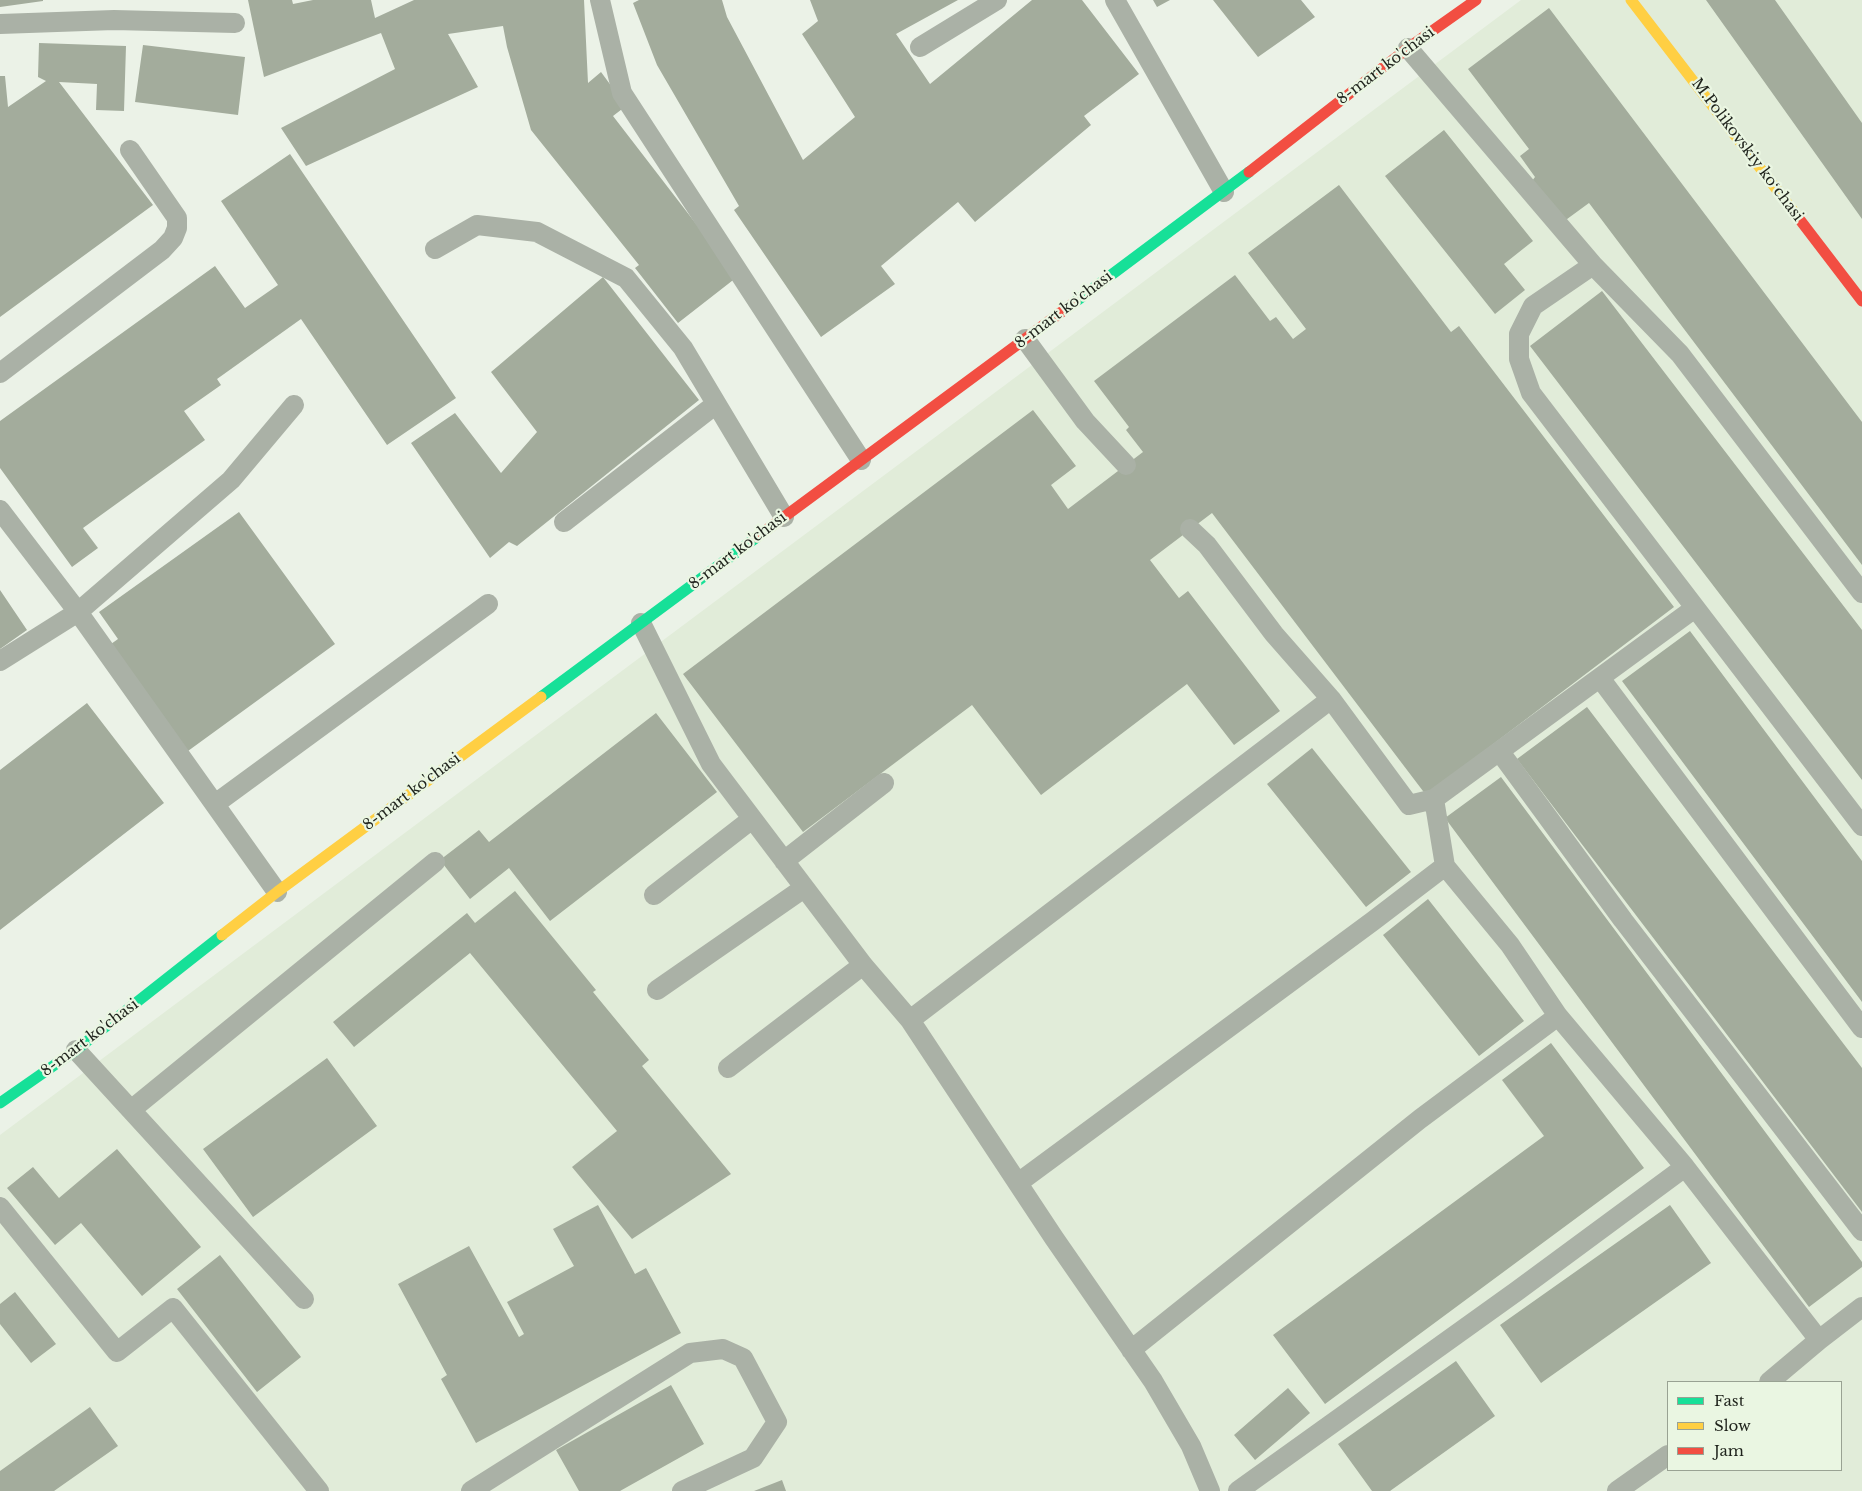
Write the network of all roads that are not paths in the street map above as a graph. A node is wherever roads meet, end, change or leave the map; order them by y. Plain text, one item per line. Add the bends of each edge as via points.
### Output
1 (600, 0) edge
2 (997, 0) edge
3 (1115, 0) edge
4 (1476, 0) edge
5 (1631, 0) edge
6 (235, 23) dead end
7 (0, 24) edge
8 (920, 48) dead end
9 (1408, 48) junction
10 (130, 150) dead end
11 (1224, 192) junction
12 (435, 249) dead end
13 (1593, 265) junction
14 (1862, 301) edge
15 (1025, 339) junction
16 (0, 373) edge
17 (716, 404) junction
18 (294, 405) dead end
19 (861, 460) junction
20 (1126, 465) dead end
21 (0, 510) edge
22 (784, 517) junction
23 (564, 522) dead end
24 (1190, 529) dead end
25 (1862, 593) edge
26 (488, 604) dead end
27 (1695, 608) junction
28 (78, 612) junction
29 (641, 623) junction
30 (0, 661) edge
31 (1600, 678) junction
32 (1331, 699) junction
33 (1500, 752) junction
34 (884, 783) dead end
35 (1434, 799) junction
36 (215, 804) junction
37 (752, 819) junction
38 (1862, 826) edge
39 (784, 861) junction
40 (435, 862) dead end
41 (1445, 866) junction
42 (804, 888) junction
43 (277, 892) junction
44 (654, 895) dead end
45 (863, 965) junction
46 (657, 990) dead end
47 (1558, 1016) junction
48 (910, 1020) junction
49 (1862, 1028) edge
50 (76, 1050) junction
51 (728, 1068) dead end
52 (0, 1103) edge
53 (131, 1110) junction
54 (1685, 1167) junction
55 (1018, 1184) junction
56 (0, 1207) edge
57 (1862, 1231) edge
58 (304, 1300) dead end
59 (1862, 1308) edge
60 (1819, 1340) junction
61 (1131, 1350) junction
62 (1770, 1381) edge
63 (1667, 1457) edge
64 (319, 1491) edge
65 (472, 1491) edge
66 (682, 1491) edge
67 (1210, 1491) edge
68 (1238, 1491) edge
69 (1617, 1491) edge

1 - 19 lane via 622,93
2 - 8 lane
3 - 11 lane
4 - 9 street, 8-mart ko'chasi
5 - 14 street, M.Polikovskiy koʻchasi
6 - 7 lane via 114,20
9 - 11 street, 8-mart ko'chasi
9 - 13 lane
10 - 16 lane via 177,218 178,228 173,238 162,250
11 - 15 street, 8-mart ko'chasi
12 - 17 lane via 477,225 537,232 626,278 683,348
13 - 25 lane via 1680,354
13 - 27 lane via 1533,306 1519,334 1519,359 1530,393
15 - 19 street, 8-mart ko'chasi
15 - 20 lane via 1085,421
17 - 22 lane
17 - 23 lane
18 - 28 lane via 231,480
19 - 22 street, 8-mart ko'chasi
21 - 28 lane
22 - 29 street, 8-mart ko'chasi
24 - 32 lane via 1207,545 1274,634
26 - 36 lane
27 - 31 lane
27 - 38 lane
28 - 30 lane
28 - 36 lane
29 - 37 lane via 711,764
29 - 43 street, 8-mart ko'chasi
31 - 33 lane
31 - 49 lane
32 - 35 lane via 1409,805
32 - 48 lane
33 - 35 lane
33 - 57 lane via 1623,920
34 - 39 lane
35 - 41 lane
36 - 43 lane
37 - 39 lane
37 - 44 lane
39 - 42 lane
40 - 53 lane
41 - 47 lane via 1510,945
41 - 55 lane
42 - 45 lane
42 - 46 lane
43 - 50 street, 8-mart ko'chasi
45 - 48 lane
45 - 51 lane
47 - 54 lane
47 - 61 lane via 1420,1119
48 - 55 lane
50 - 52 street, 8-mart ko'chasi
50 - 53 lane
53 - 58 lane
54 - 60 lane
54 - 68 lane
55 - 61 lane
56 - 64 lane via 117,1352 173,1308
59 - 60 lane
60 - 62 lane
61 - 67 lane via 1191,1446
63 - 69 lane
65 - 66 lane via 690,1353 723,1349 743,1358 777,1422 753,1458

